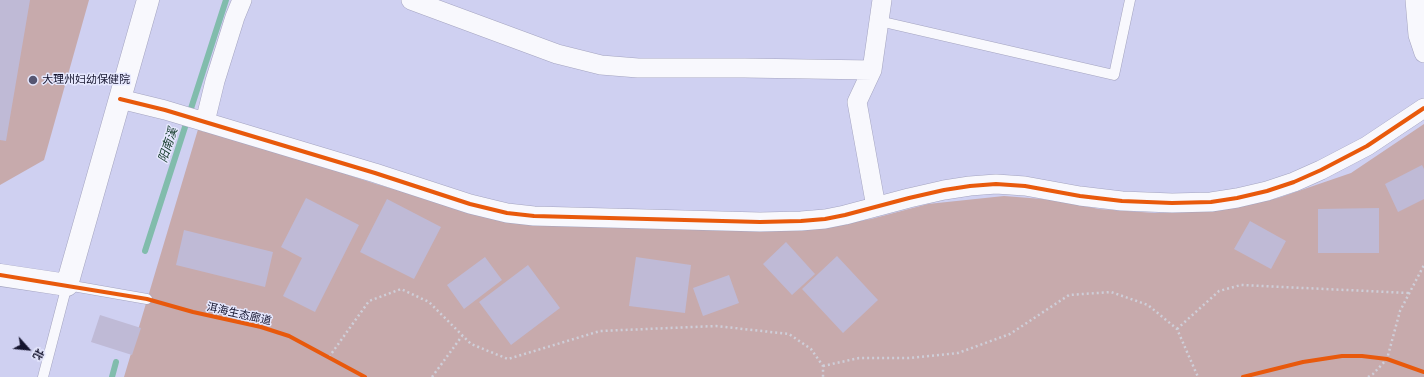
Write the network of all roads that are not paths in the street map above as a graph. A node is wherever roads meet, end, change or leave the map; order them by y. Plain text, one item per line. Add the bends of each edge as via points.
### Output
1 (148, 0) edge
2 (242, 0) edge
3 (411, 0) edge
4 (882, 0) edge
5 (1130, 0) edge
6 (1415, 0) edge
7 (879, 21) junction
8 (1424, 52) edge
9 (872, 70) junction
10 (120, 98) junction
11 (1424, 108) edge
12 (202, 122) junction
13 (876, 207) junction
14 (0, 275) edge
15 (67, 285) junction
16 (147, 299) dead end
17 (43, 377) edge

1 - 10 street
2 - 12 street via 232,24
3 - 9 street via 557,54 601,65 638,68
4 - 7 street
5 - 7 lane via 1114,75
6 - 8 street via 1418,35
7 - 9 street
9 - 13 street via 857,102
10 - 12 street
10 - 15 street
11 - 13 street via 1333,165 1294,182 1237,198 1188,203 1122,201 996,184 944,190
12 - 13 street via 470,204 534,216 801,222
14 - 15 street
15 - 16 lane
15 - 17 lane

